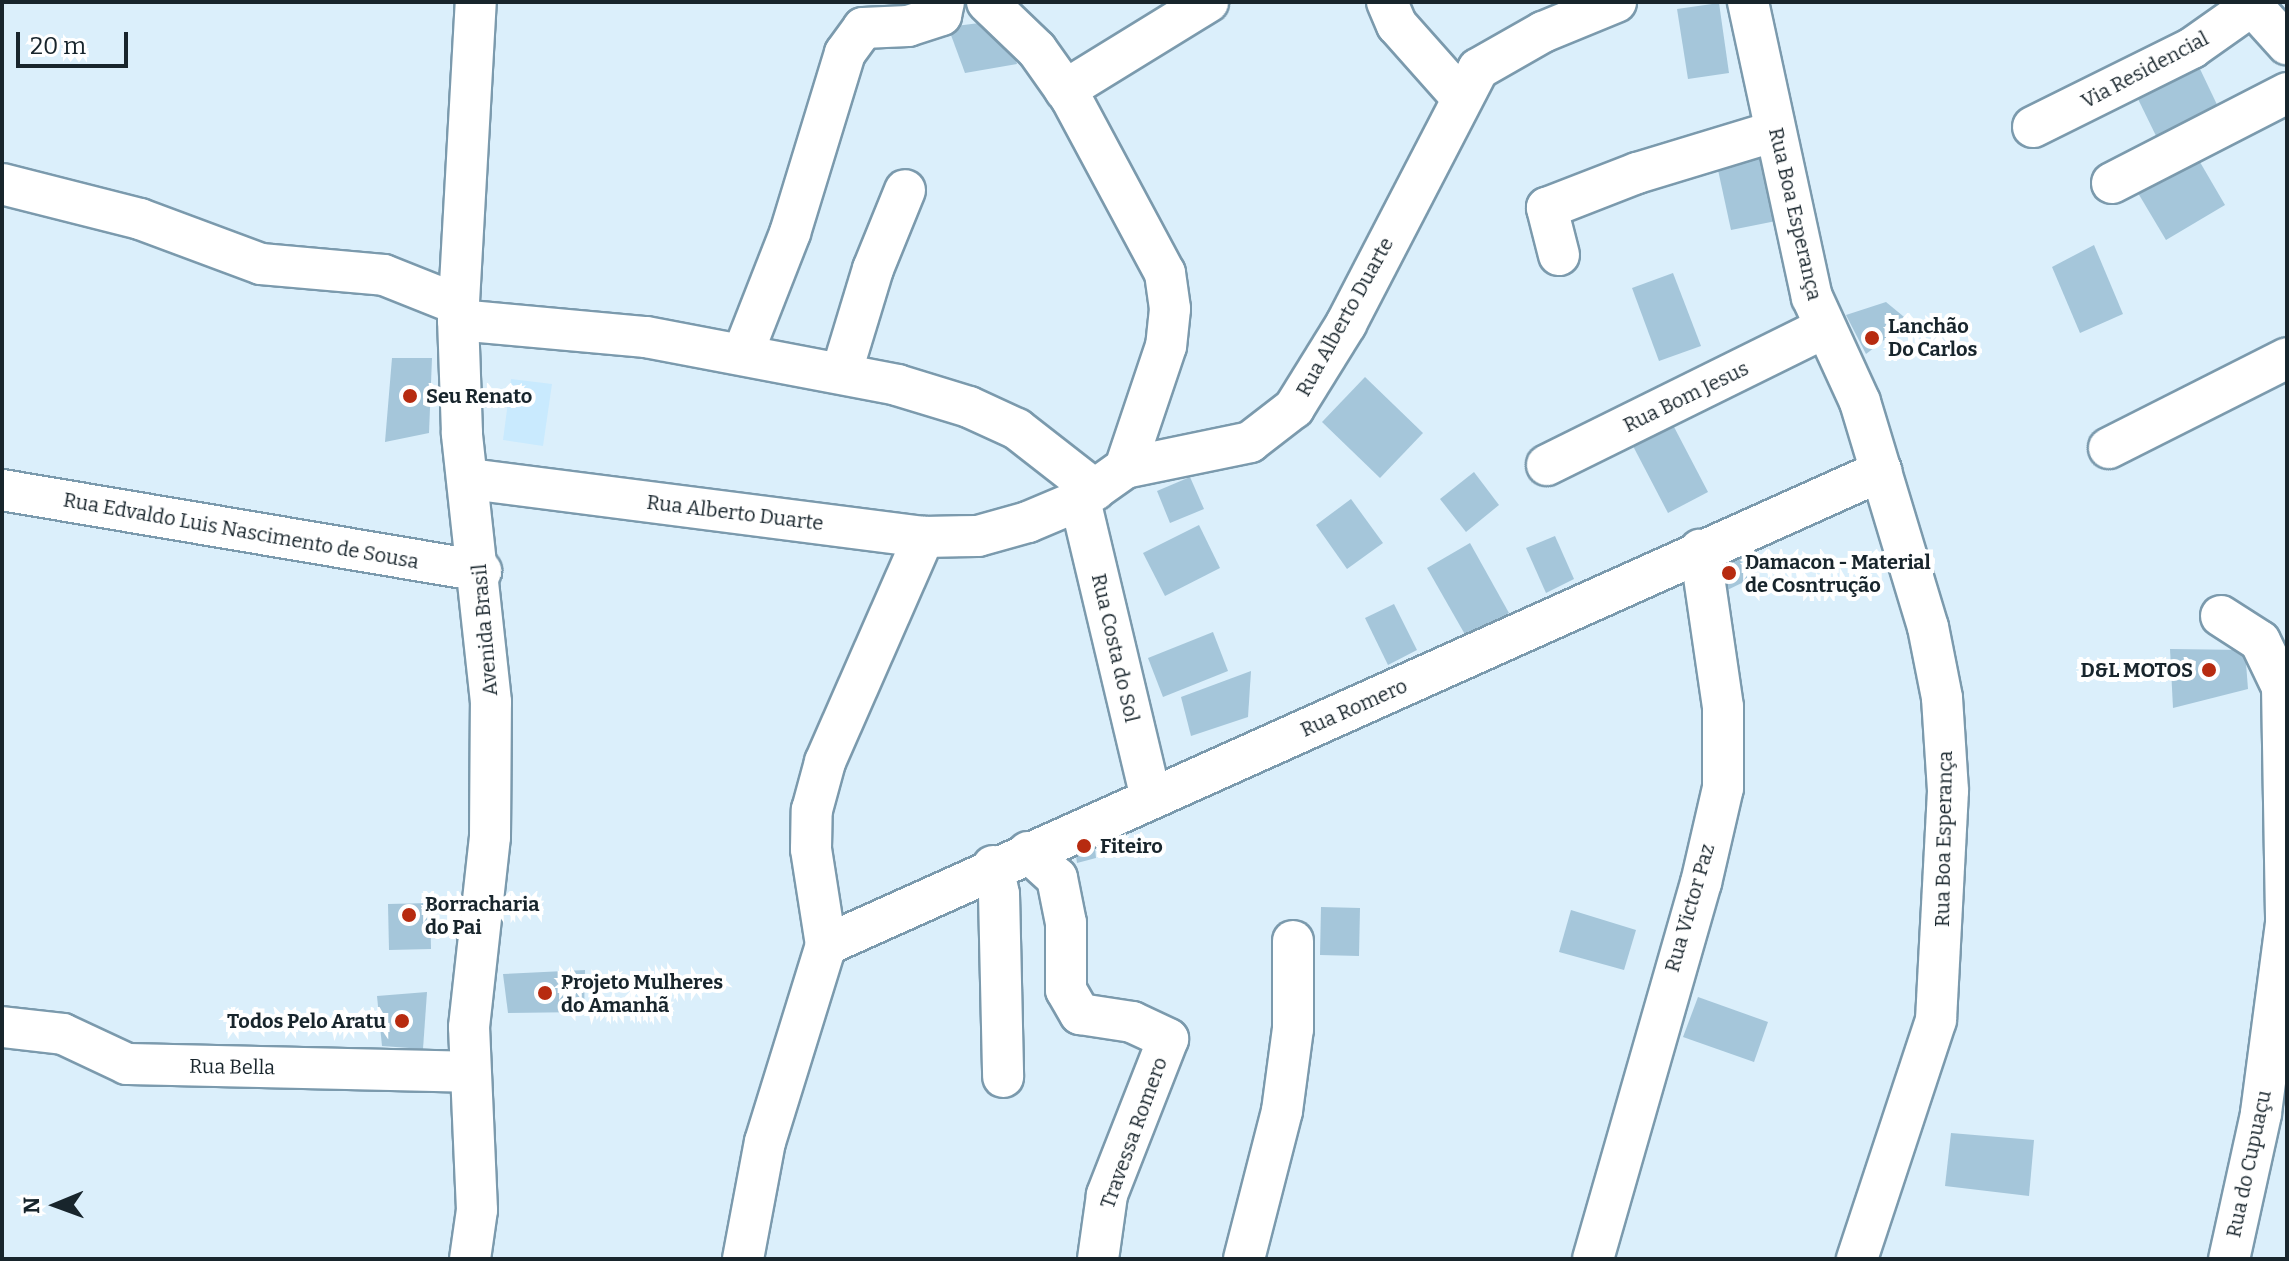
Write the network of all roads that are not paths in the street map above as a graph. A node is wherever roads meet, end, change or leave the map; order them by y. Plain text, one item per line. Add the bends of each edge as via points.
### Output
1 (476, 2) edge
2 (944, 2) edge
3 (987, 2) edge
4 (1208, 2) edge
5 (1387, 2) edge
6 (1616, 2) edge
7 (1748, 2) edge
8 (2251, 4) edge
9 (2287, 44) edge
10 (1065, 90) junction
11 (2287, 93) edge
12 (1461, 97) junction
13 (2033, 127) dead end
14 (1775, 131) junction
15 (2112, 183) dead end
16 (2, 184) edge
17 (905, 190) dead end
18 (1559, 255) dead end
19 (458, 312) junction
20 (1824, 328) junction
21 (743, 353) junction
22 (2287, 358) edge
23 (842, 371) junction
24 (2109, 448) dead end
25 (1547, 465) dead end
26 (1881, 471) junction
27 (470, 479) junction
28 (1100, 486) junction
29 (2, 490) edge
30 (924, 537) junction
31 (1700, 550) junction
32 (481, 571) junction
33 (2221, 616) dead end
34 (1151, 797) junction
35 (1011, 859) junction
36 (1293, 941) dead end
37 (826, 945) junction
38 (2, 1027) edge
39 (469, 1072) junction
40 (1003, 1077) dead end
41 (470, 1259) edge
42 (743, 1259) edge
43 (1098, 1259) edge
44 (1244, 1259) edge
45 (1593, 1259) edge
46 (1857, 1259) edge
47 (2229, 1259) edge

1 - 19 street, Avenida Brasil
2 - 21 street via 941,15 908,26 863,28 845,53 790,233
3 - 10 street via 1037,50
4 - 10 street
5 - 12 street via 1397,25
6 - 12 street, Rua Alberto Duarte via 1543,32 1478,69
7 - 14 street, Rua Boa Esperança
8 - 9 street
8 - 13 street, Via Residencial via 2192,48
10 - 28 street via 1165,273 1170,309 1166,346
11 - 15 street
12 - 28 street, Rua Alberto Duarte via 1346,324 1294,408 1250,442
14 - 18 street via 1637,173 1547,208
14 - 20 street, Rua Boa Esperança
16 - 19 street via 140,219 261,264 384,275
17 - 23 street via 873,269
19 - 21 street
19 - 27 street, Avenida Brasil via 462,433
20 - 25 street, Rua Bom Jesus
20 - 26 street, Rua Boa Esperança via 1860,402
21 - 23 street
22 - 24 street
23 - 28 street via 969,407 1017,429
26 - 31 street, Rua Romero
26 - 46 street, Rua Boa Esperança via 1928,627 1942,698 1948,791 1936,1020
27 - 30 street, Rua Alberto Duarte
27 - 32 street, Avenida Brasil
28 - 30 street, Rua Alberto Duarte via 1028,522 978,536
28 - 34 street, Rua Costa do Sol
29 - 32 street, Rua Edvaldo Luis Nascimento de Sousa
30 - 37 street via 825,762 812,810 811,849
31 - 34 street, Rua Romero
31 - 45 street, Rua Victor Paz via 1723,707 1723,788 1701,883
32 - 39 street, Avenida Brasil via 491,702 490,837
33 - 47 street, Rua do Cupuaçu via 2260,641 2282,687 2286,923 2261,1114
34 - 35 street, Rua Romero
35 - 37 street, Rua Romero
35 - 40 street via 999,894
35 - 43 street, Travessa Romero via 1057,878 1066,923 1066,990 1080,1014 1132,1022 1168,1039 1107,1195
36 - 44 street via 1293,1029 1282,1111
37 - 42 street via 765,1142
38 - 39 street, Rua Bella via 63,1034 127,1064
39 - 41 street, Avenida Brasil via 477,1210

